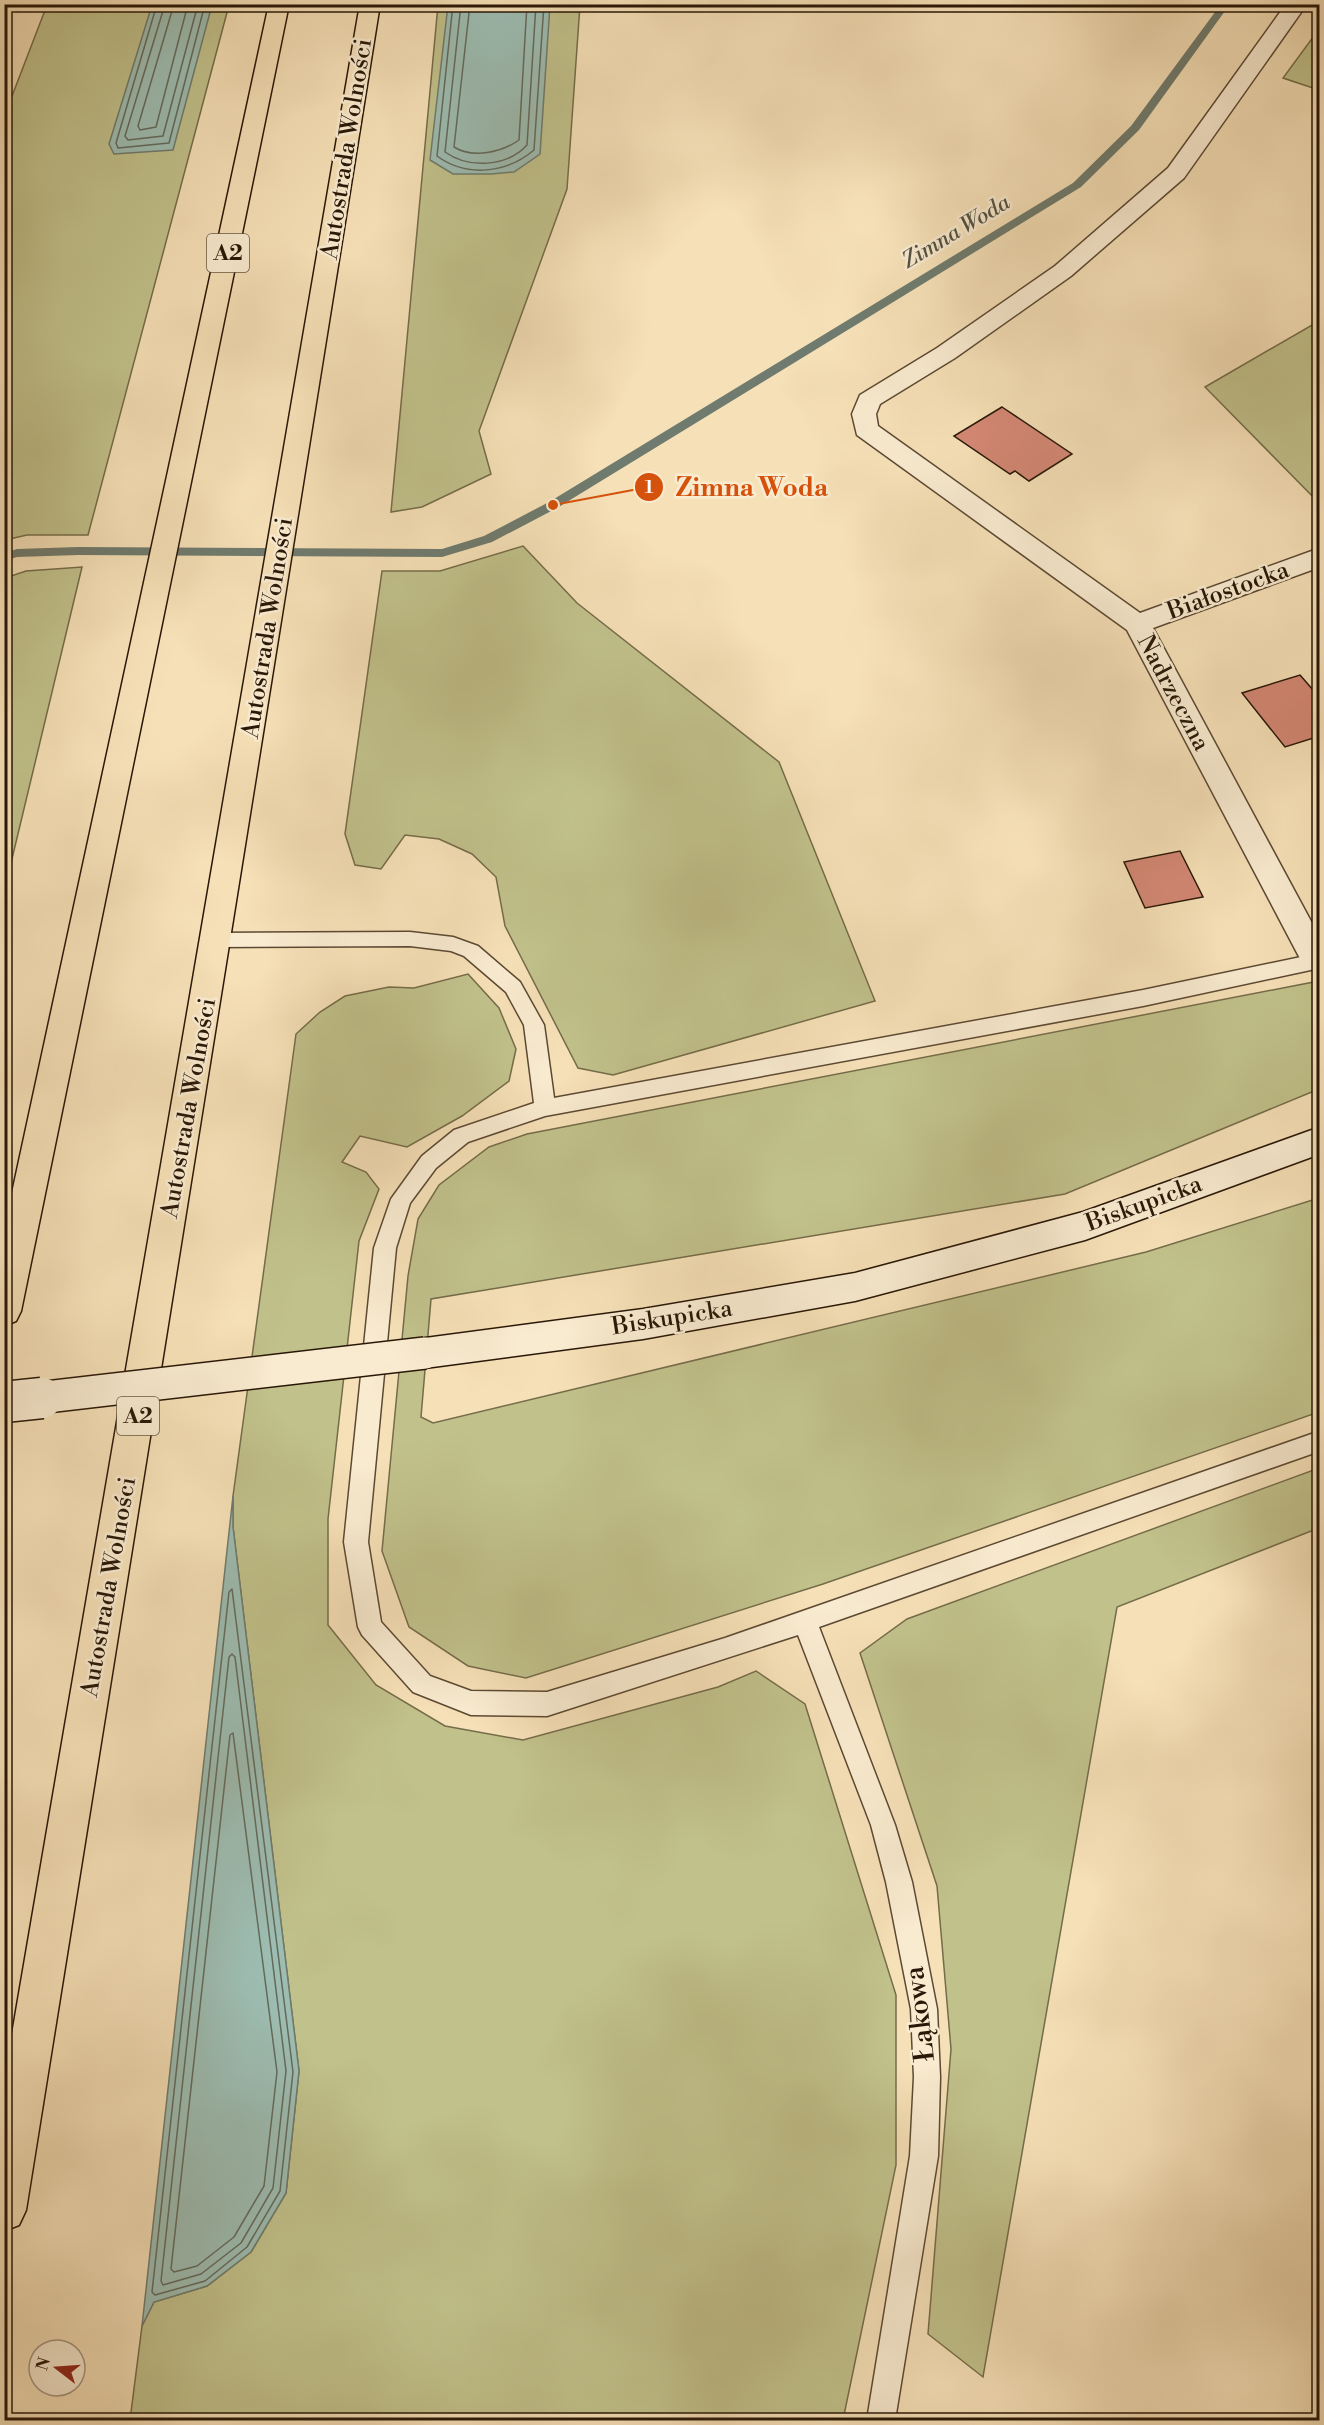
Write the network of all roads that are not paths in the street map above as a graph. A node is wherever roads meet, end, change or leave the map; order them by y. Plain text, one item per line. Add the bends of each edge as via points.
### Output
1 (279, 4) edge
2 (370, 4) edge
3 (1298, 4) edge
4 (1320, 557) edge
5 (1137, 624) junction
6 (217, 940) junction
7 (1318, 960) edge
8 (545, 1108) junction
9 (1320, 1140) edge
10 (4, 1311) edge
11 (4, 1402) edge
12 (1320, 1441) edge
13 (805, 1622) junction
14 (4, 2210) edge
15 (881, 2421) edge

1 - 10 highway, A2
2 - 6 highway, Autostrada Wolności / A2
3 - 5 street, Nadrzeczna via 1176,173 1063,271 946,353 869,400 864,414 866,429
4 - 5 street, Białostocka
5 - 7 street, Nadrzeczna
6 - 8 lane via 410,939 453,944 471,951 513,987 534,1025
6 - 14 highway, Autostrada Wolności / A2
7 - 8 lane via 1143,998
8 - 13 lane via 461,1136 429,1162 401,1199 385,1248 356,1542 370,1627 422,1684 471,1703 547,1704
9 - 11 street, Biskupicka, bridge via 1085,1226 855,1287 643,1324
12 - 13 lane
13 - 15 lane, Łąkowa via 883,1825 899,1882 924,2009 924,2156

